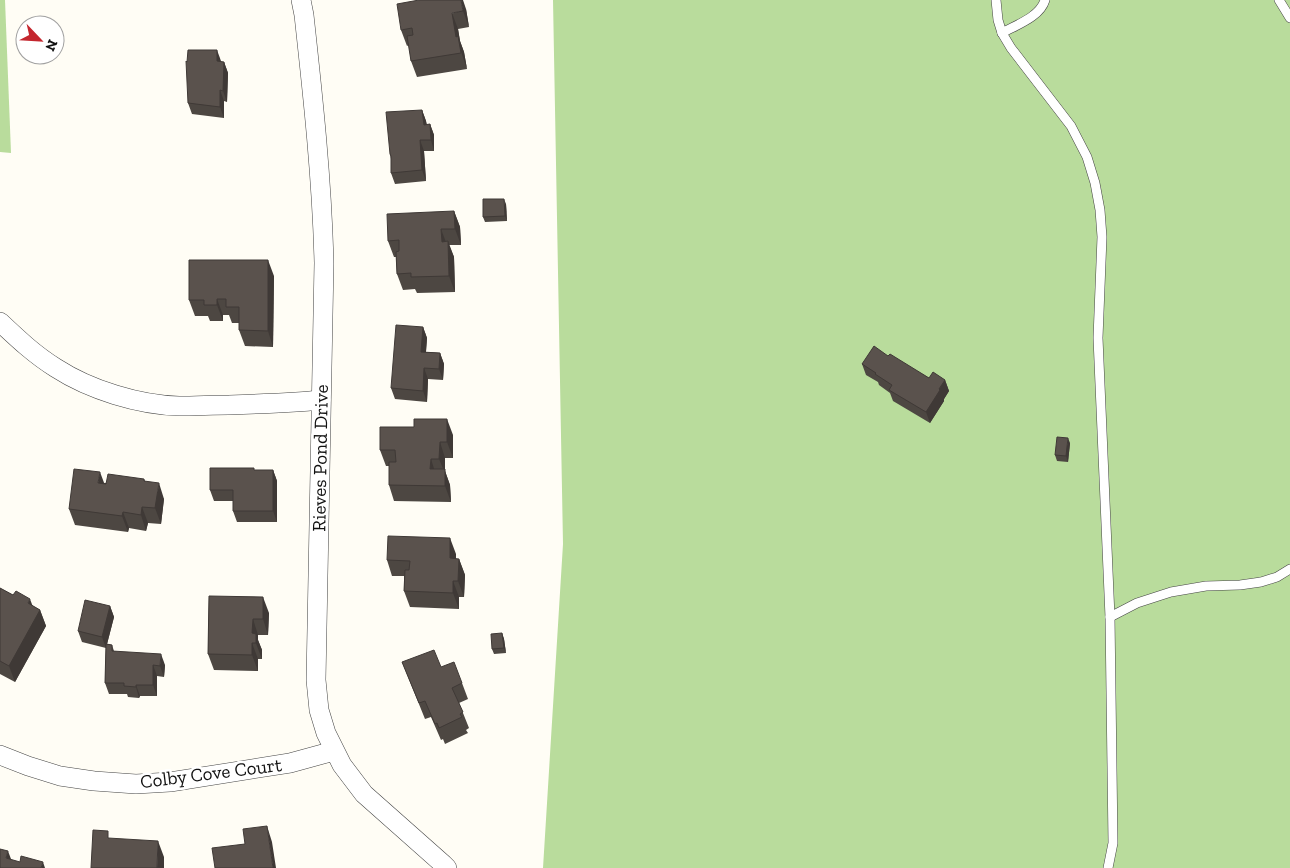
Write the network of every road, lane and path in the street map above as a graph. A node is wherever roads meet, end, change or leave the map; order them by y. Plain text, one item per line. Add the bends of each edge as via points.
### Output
1 (302, 0) edge
2 (996, 0) edge
3 (1045, 0) edge
4 (1279, 0) edge
5 (1290, 18) edge
6 (1002, 33) junction
7 (0, 322) edge
8 (321, 400) junction
9 (1290, 569) edge
10 (1110, 617) junction
11 (334, 752) junction
12 (0, 755) edge
13 (447, 868) edge
14 (1108, 868) edge

1 - 8 street, Rieves Pond Drive via 323,218
2 - 6 lane
3 - 6 lane via 1036,14
4 - 5 lane
6 - 10 lane via 1071,126 1086,156 1100,210 1098,338
7 - 8 street via 27,348 57,369 126,398 178,406
8 - 11 street, Rieves Pond Drive via 316,680 319,710
9 - 10 lane via 1261,582 1171,592 1137,603
10 - 14 lane via 1113,843
11 - 12 street, Colby Cove Court via 280,765 136,784 60,776
11 - 13 street, Rieves Pond Drive via 364,794

